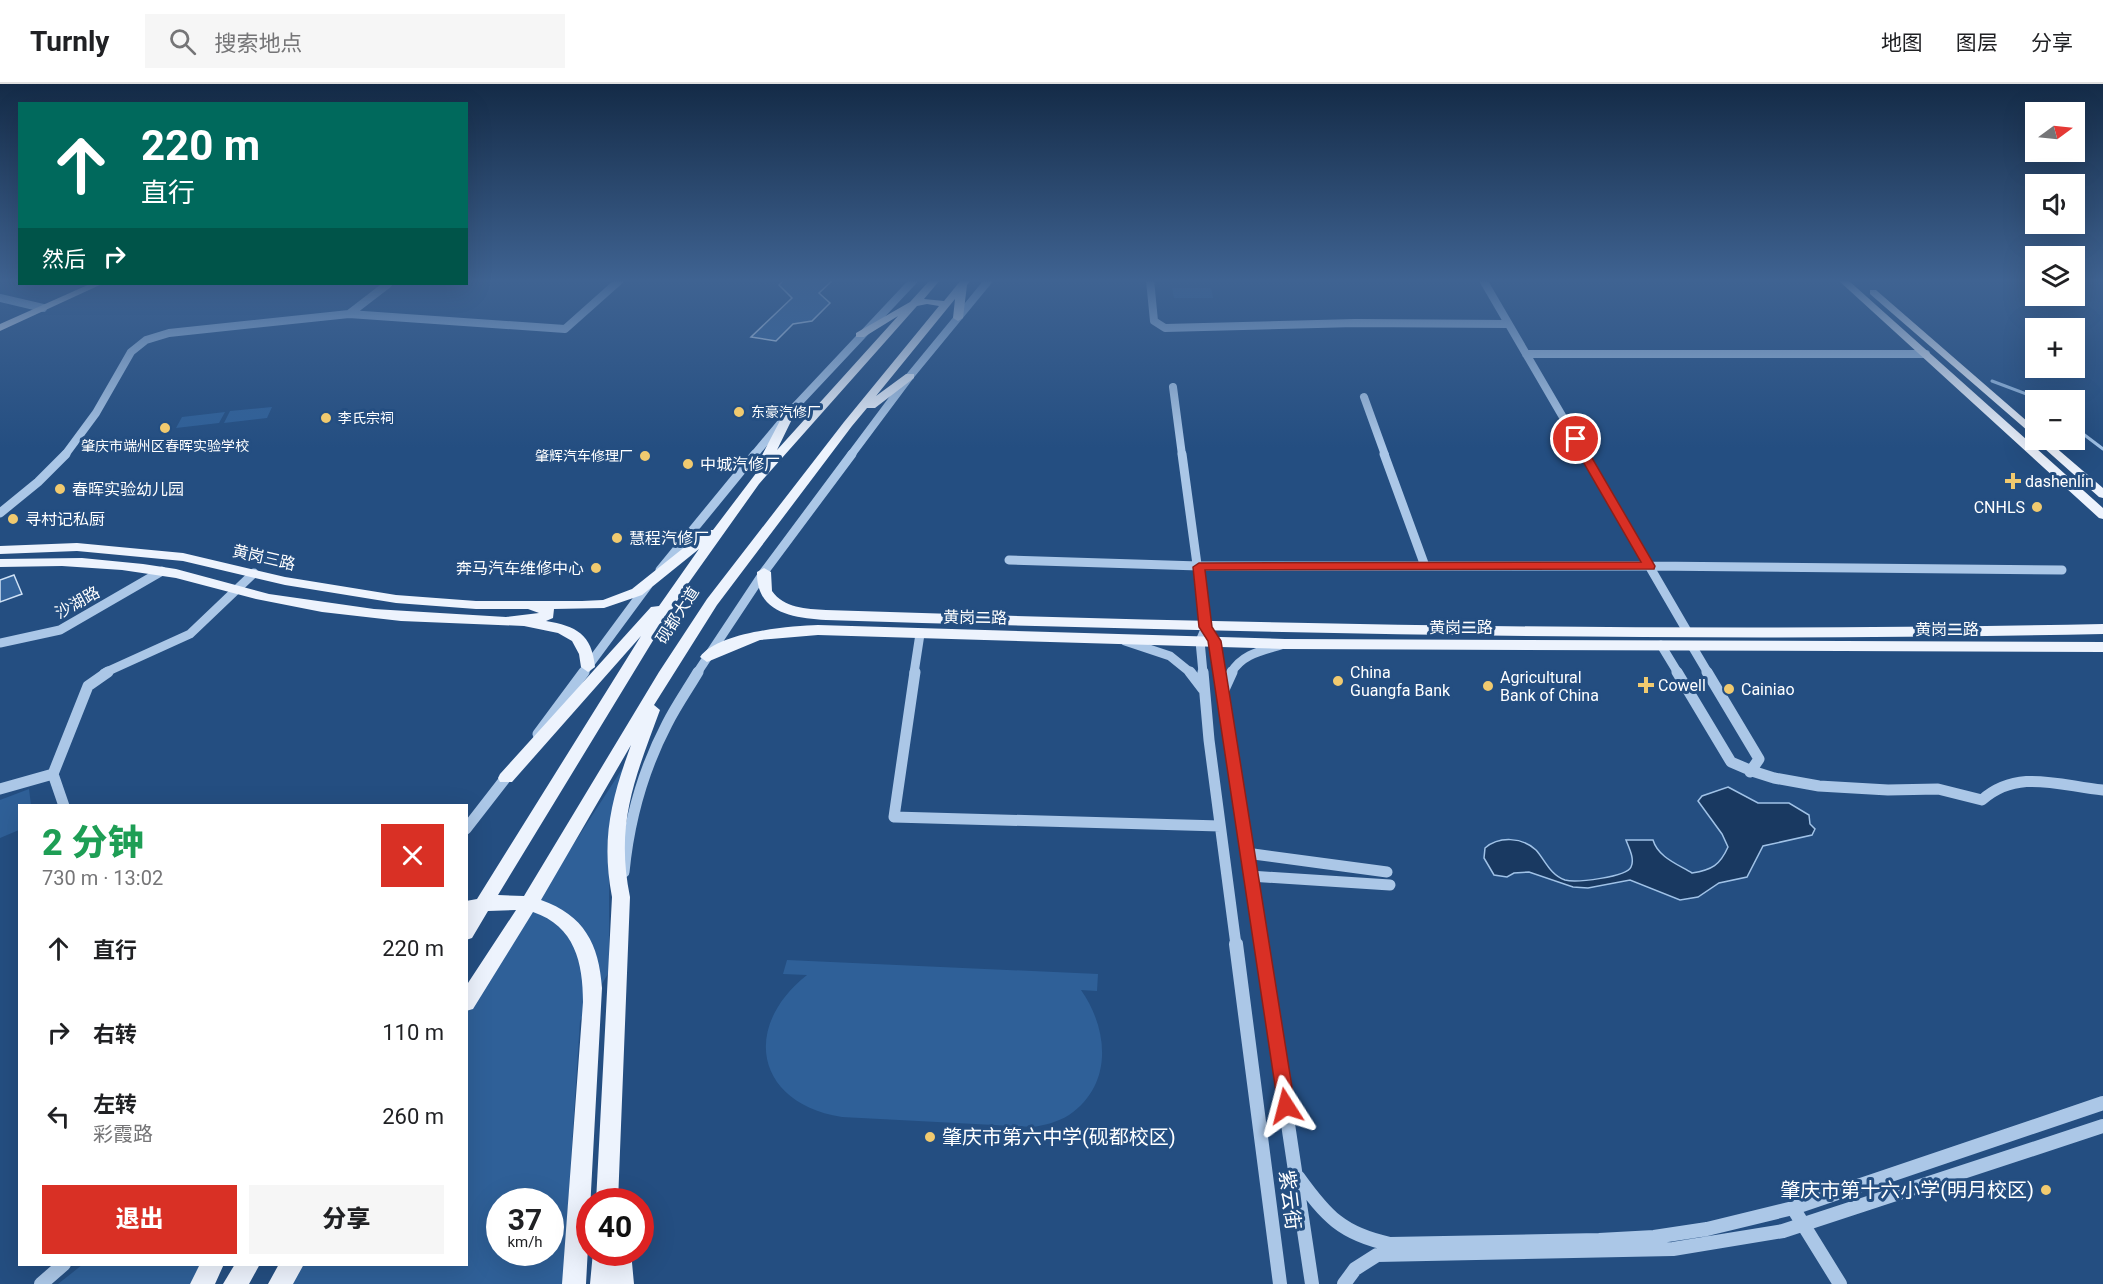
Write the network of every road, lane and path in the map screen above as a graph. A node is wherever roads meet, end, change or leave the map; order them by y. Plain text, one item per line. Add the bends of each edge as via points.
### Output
1 (159, 336) edge
2 (859, 336) edge
3 (885, 336) edge
4 (921, 336) edge
5 (943, 336) edge
6 (1515, 336) edge
7 (1906, 336) edge
8 (1922, 336) edge
9 (1526, 354) junction
10 (1926, 354) junction
11 (910, 376) junction
12 (1173, 387) dead end
13 (1364, 397) dead end
14 (789, 413) junction
15 (848, 424) junction
16 (2025, 425) edge
17 (2052, 450) edge
18 (755, 481) junction
19 (2103, 494) edge
20 (0, 513) edge
21 (2103, 515) edge
22 (728, 520) junction
23 (0, 550) edge
24 (1009, 560) dead end
25 (0, 563) edge
26 (1425, 566) junction
27 (1649, 566) junction
28 (1199, 567) junction
29 (2062, 570) dead end
30 (162, 571) junction
31 (764, 572) junction
32 (254, 573) junction
33 (650, 583) junction
34 (679, 586) junction
35 (237, 589) junction
36 (519, 605) junction
37 (826, 615) junction
38 (500, 621) junction
39 (1388, 629) junction
40 (2103, 629) edge
41 (818, 630) junction
42 (1687, 631) junction
43 (920, 634) junction
44 (1207, 637) junction
45 (1116, 639) junction
46 (0, 643) edge
47 (1285, 644) junction
48 (1393, 644) junction
49 (1661, 645) junction
50 (1692, 646) junction
51 (2103, 647) edge
52 (706, 657) junction
53 (588, 667) junction
54 (664, 676) junction
55 (1205, 692) junction
56 (1222, 695) junction
57 (1209, 741) junction
58 (1229, 741) junction
59 (1750, 772) junction
60 (53, 774) junction
61 (506, 778) junction
62 (0, 789) edge
63 (2103, 790) edge
64 (63, 804) edge
65 (468, 826) edge
66 (1220, 826) junction
67 (1246, 854) junction
68 (1250, 876) junction
69 (621, 897) junction
70 (468, 909) edge
71 (468, 929) edge
72 (468, 1000) edge
73 (2103, 1103) edge
74 (2103, 1126) edge
75 (612, 1135) junction
76 (1296, 1175) junction
77 (608, 1188) edge
78 (615, 1188) edge
79 (1793, 1208) junction
80 (1804, 1225) junction
81 (62, 1266) edge
82 (212, 1266) edge
83 (248, 1266) edge
84 (292, 1266) edge
85 (603, 1266) edge
86 (621, 1266) edge
87 (41, 1284) edge
88 (202, 1284) edge
89 (235, 1284) edge
90 (280, 1284) edge
91 (574, 1284) edge
92 (602, 1284) edge
93 (622, 1284) edge
94 (1280, 1284) edge
95 (1312, 1284) edge
96 (1344, 1284) edge
97 (1840, 1284) edge

1 - 20 street via 146,340 131,352 74,446 50,472
2 - 14 street
3 - 18 main road, 砚都大道
4 - 15 main road, 砚都大道
5 - 11 street
6 - 9 street
7 - 10 main road
8 - 16 main road
9 - 10 street
9 - 27 street
10 - 21 main road
11 - 15 main road
11 - 31 street
12 - 28 street
13 - 26 street
14 - 18 main road
14 - 33 street
15 - 54 main road, 砚都大道 via 712,602
17 - 19 main road
18 - 22 main road, 砚都大道
22 - 33 main road
22 - 34 main road, 砚都大道
23 - 32 main road, 黄岗三路 via 89,548 183,557
24 - 28 street
25 - 30 main road via 91,562
26 - 27 street
26 - 28 street
27 - 29 street
27 - 42 street
28 - 44 street
30 - 35 main road
30 - 46 street, 沙湖路 via 60,630
31 - 37 main road, 黄岗二路 via 764,590 775,602 788,610
31 - 52 street
32 - 35 street
32 - 36 main road, 黄岗三路 via 396,599
33 - 36 main road via 604,604
33 - 53 street
34 - 61 main road
34 - 71 main road, 砚都大道
35 - 38 main road via 338,610 417,619
35 - 60 street via 190,634 101,675 88,686
36 - 38 main road via 547,610 548,615 540,620
37 - 41 main road via 815,622
37 - 44 main road, 黄岗二路
38 - 53 main road via 571,632 585,647
39 - 42 main road, 黄岗二路
39 - 44 main road, 黄岗二路
39 - 48 main road
40 - 42 main road, 黄岗二路 via 1916,633
41 - 43 main road, 黄岗二路
41 - 52 main road, 黄岗二路 via 757,634
43 - 45 main road, 黄岗二路
43 - 66 street via 894,817
44 - 45 main road, 黄岗二路
44 - 47 main road, 黄岗二路
44 - 55 street, 紫云街
44 - 56 street, 紫云街
45 - 55 street via 1176,659
47 - 48 main road, 黄岗二路
47 - 56 street via 1240,659 1231,670
48 - 49 main road, 黄岗二路
49 - 50 main road, 黄岗二路
49 - 59 street via 1731,762
50 - 51 main road, 黄岗二路
50 - 59 street via 1759,759
52 - 69 street via 666,725 643,781 628,834
53 - 61 street
54 - 69 main road via 625,788 616,830 615,865
54 - 72 main road, 砚都大道
55 - 57 street, 紫云街
56 - 58 street, 紫云街
57 - 58 street
57 - 66 street, 紫云街
58 - 67 street, 紫云街
59 - 63 street via 1809,785 1900,790 1925,787 1982,800 2001,784 2019,781
60 - 62 street
60 - 64 street
61 - 65 street
66 - 94 street, 紫云街
67 - 68 street, 紫云街
67 - 68 street via 1389,878
68 - 76 street, 紫云街
69 - 75 main road
70 - 91 main road via 523,902 544,907 575,928 585,946 592,971 592,1000
73 - 79 street
74 - 80 street
75 - 77 main road
75 - 78 main road
76 - 79 street via 1340,1229 1368,1241 1390,1244 1654,1237
76 - 95 street, 紫云街
79 - 80 street
80 - 96 street via 1673,1249 1377,1255 1355,1269
80 - 97 street
81 - 87 street
82 - 88 main road
83 - 89 main road
84 - 90 main road
85 - 92 main road
86 - 93 main road

